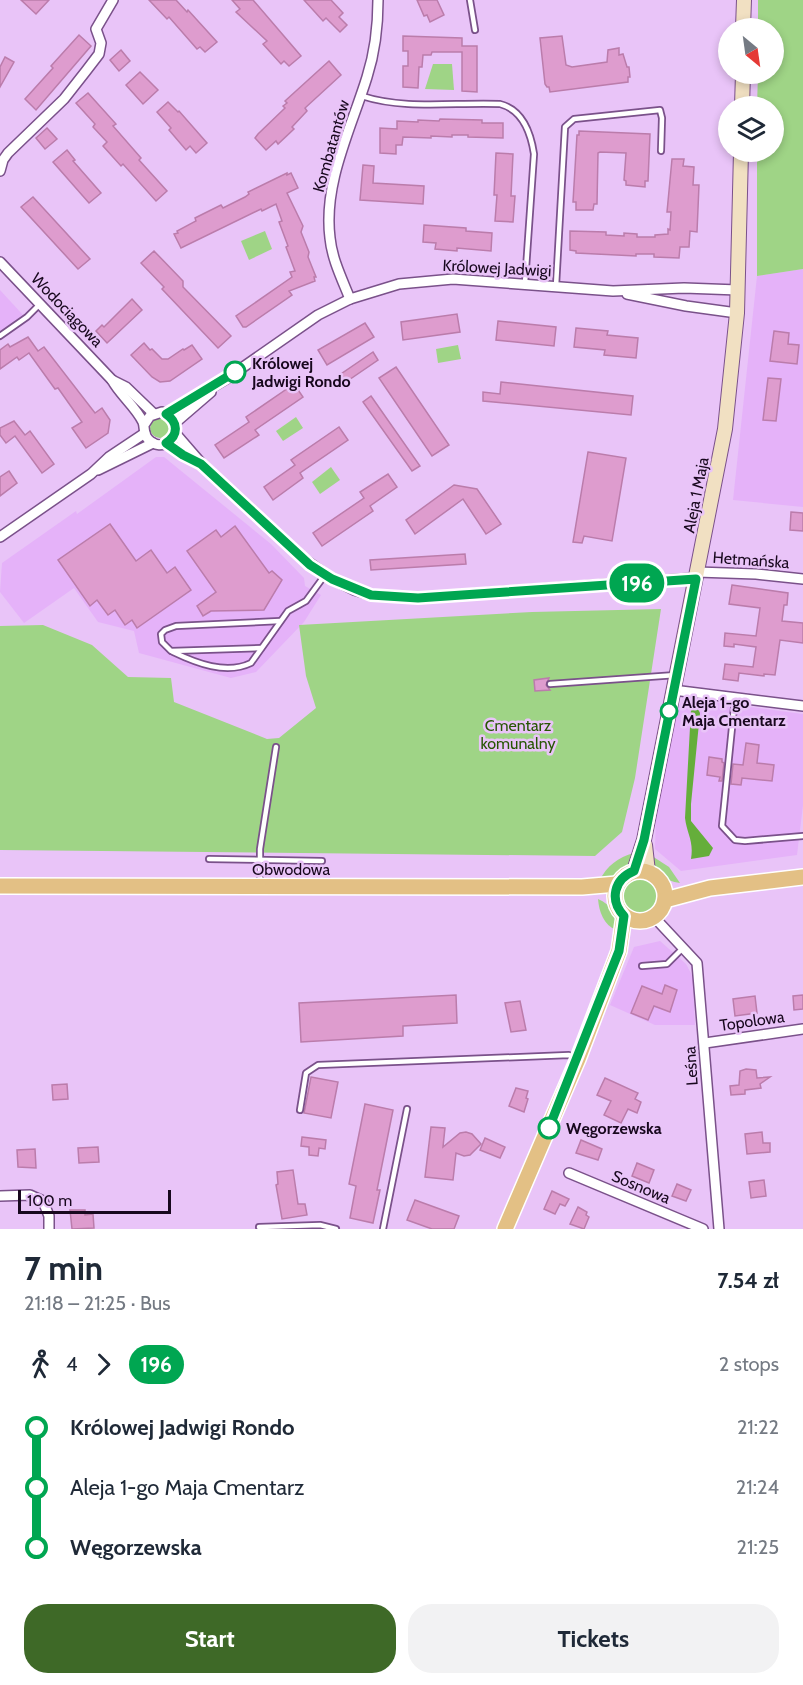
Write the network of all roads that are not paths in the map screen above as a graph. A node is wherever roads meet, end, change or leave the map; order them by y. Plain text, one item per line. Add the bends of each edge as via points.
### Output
1 (113, 0) edge
2 (378, 0) edge
3 (470, 0) edge
4 (744, 0) edge
5 (743, 18) edge
6 (475, 30) dead end
7 (361, 96) junction
8 (661, 151) dead end
9 (741, 162) edge
10 (0, 171) edge
11 (0, 262) edge
12 (525, 284) junction
13 (556, 286) junction
14 (738, 290) junction
15 (613, 291) junction
16 (350, 299) junction
17 (40, 304) junction
18 (737, 313) junction
19 (0, 336) edge
20 (226, 379) junction
21 (112, 380) junction
22 (154, 414) junction
23 (166, 414) junction
24 (175, 428) junction
25 (145, 429) junction
26 (153, 443) junction
27 (166, 443) junction
28 (201, 464) junction
29 (91, 474) junction
30 (0, 537) edge
31 (325, 575) junction
32 (697, 575) junction
33 (803, 579) edge
34 (280, 621) junction
35 (261, 648) junction
36 (171, 651) junction
37 (676, 675) junction
38 (550, 684) dead end
39 (673, 690) junction
40 (735, 698) junction
41 (803, 706) edge
42 (276, 747) dead end
43 (803, 836) edge
44 (209, 860) dead end
45 (261, 860) junction
46 (322, 861) dead end
47 (641, 872) junction
48 (803, 877) edge
49 (0, 886) edge
50 (260, 887) junction
51 (616, 892) junction
52 (664, 893) junction
53 (624, 916) junction
54 (647, 919) junction
55 (683, 948) junction
56 (619, 951) junction
57 (642, 966) dead end
58 (803, 1029) edge
59 (705, 1042) junction
60 (578, 1059) junction
61 (407, 1109) dead end
62 (300, 1110) dead end
63 (569, 1173) dead end
64 (0, 1196) edge
65 (259, 1227) dead end
66 (49, 1229) edge
67 (336, 1229) edge
68 (383, 1229) edge
69 (505, 1229) edge
70 (703, 1229) edge
71 (719, 1229) edge

1 - 10 street via 96,29 101,43 99,54 64,99 8,153
2 - 7 street, Kombatantów via 375,50
3 - 6 lane
4 - 5 street
7 - 12 lane via 435,104 500,104 521,117 534,154
7 - 16 street, Kombatantów via 333,182 328,218 333,257
8 - 13 lane via 660,110 574,119 565,127
9 - 14 street, Aleja 1 Maja
11 - 17 street, Wodociągowa
12 - 13 street, Królowej Jadwigi
12 - 16 street, Królowej Jadwigi via 429,281 390,286
13 - 15 street, Królowej Jadwigi
14 - 15 street, Królowej Jadwigi
14 - 18 street, Aleja 1 Maja
15 - 18 street, Królowej Jadwigi
16 - 20 street, Królowej Jadwigi via 300,326
17 - 19 lane
17 - 21 street, Wodociągowa
18 - 32 street, Aleja 1 Maja via 725,429
20 - 23 street, Królowej Jadwigi
20 - 24 street, Królowej Jadwigi
21 - 22 street, Wodociągowa via 126,387
21 - 25 street, Wodociągowa
22 - 23 street
22 - 25 street
23 - 24 street
24 - 27 street
24 - 28 street
25 - 26 street
25 - 29 street
26 - 27 street
26 - 29 street
27 - 28 street
28 - 31 street
29 - 30 street
31 - 32 street via 354,590 403,598
31 - 34 lane via 306,601 288,611
32 - 33 street, Hetmańska via 756,574
32 - 37 street, Aleja 1 Maja
34 - 35 lane
34 - 36 lane via 176,626 161,634 162,642
35 - 36 lane
35 - 36 lane via 242,668 207,666
37 - 38 lane
37 - 39 street, Aleja 1 Maja
39 - 40 street
39 - 47 street, Aleja 1 Maja
40 - 41 street
40 - 43 lane via 722,825 735,840
42 - 45 lane
44 - 45 lane
45 - 46 lane
45 - 50 lane
47 - 51 main road via 628,874
47 - 52 main road via 657,878
48 - 52 main road
49 - 50 main road, Obwodowa
50 - 51 main road, Obwodowa via 582,887
51 - 53 main road via 616,906
52 - 54 main road via 659,913
53 - 54 main road
53 - 56 main road
54 - 55 street, Leśna
54 - 56 main road
55 - 57 lane via 668,964
55 - 59 street, Leśna via 697,963
56 - 60 main road
58 - 59 street, Topolowa
59 - 71 street, Leśna
60 - 62 lane via 569,1055 318,1065 306,1073
60 - 69 main road
61 - 68 lane
63 - 70 street, Sosnowa
64 - 66 street via 30,1195 43,1201
65 - 67 lane via 320,1225

